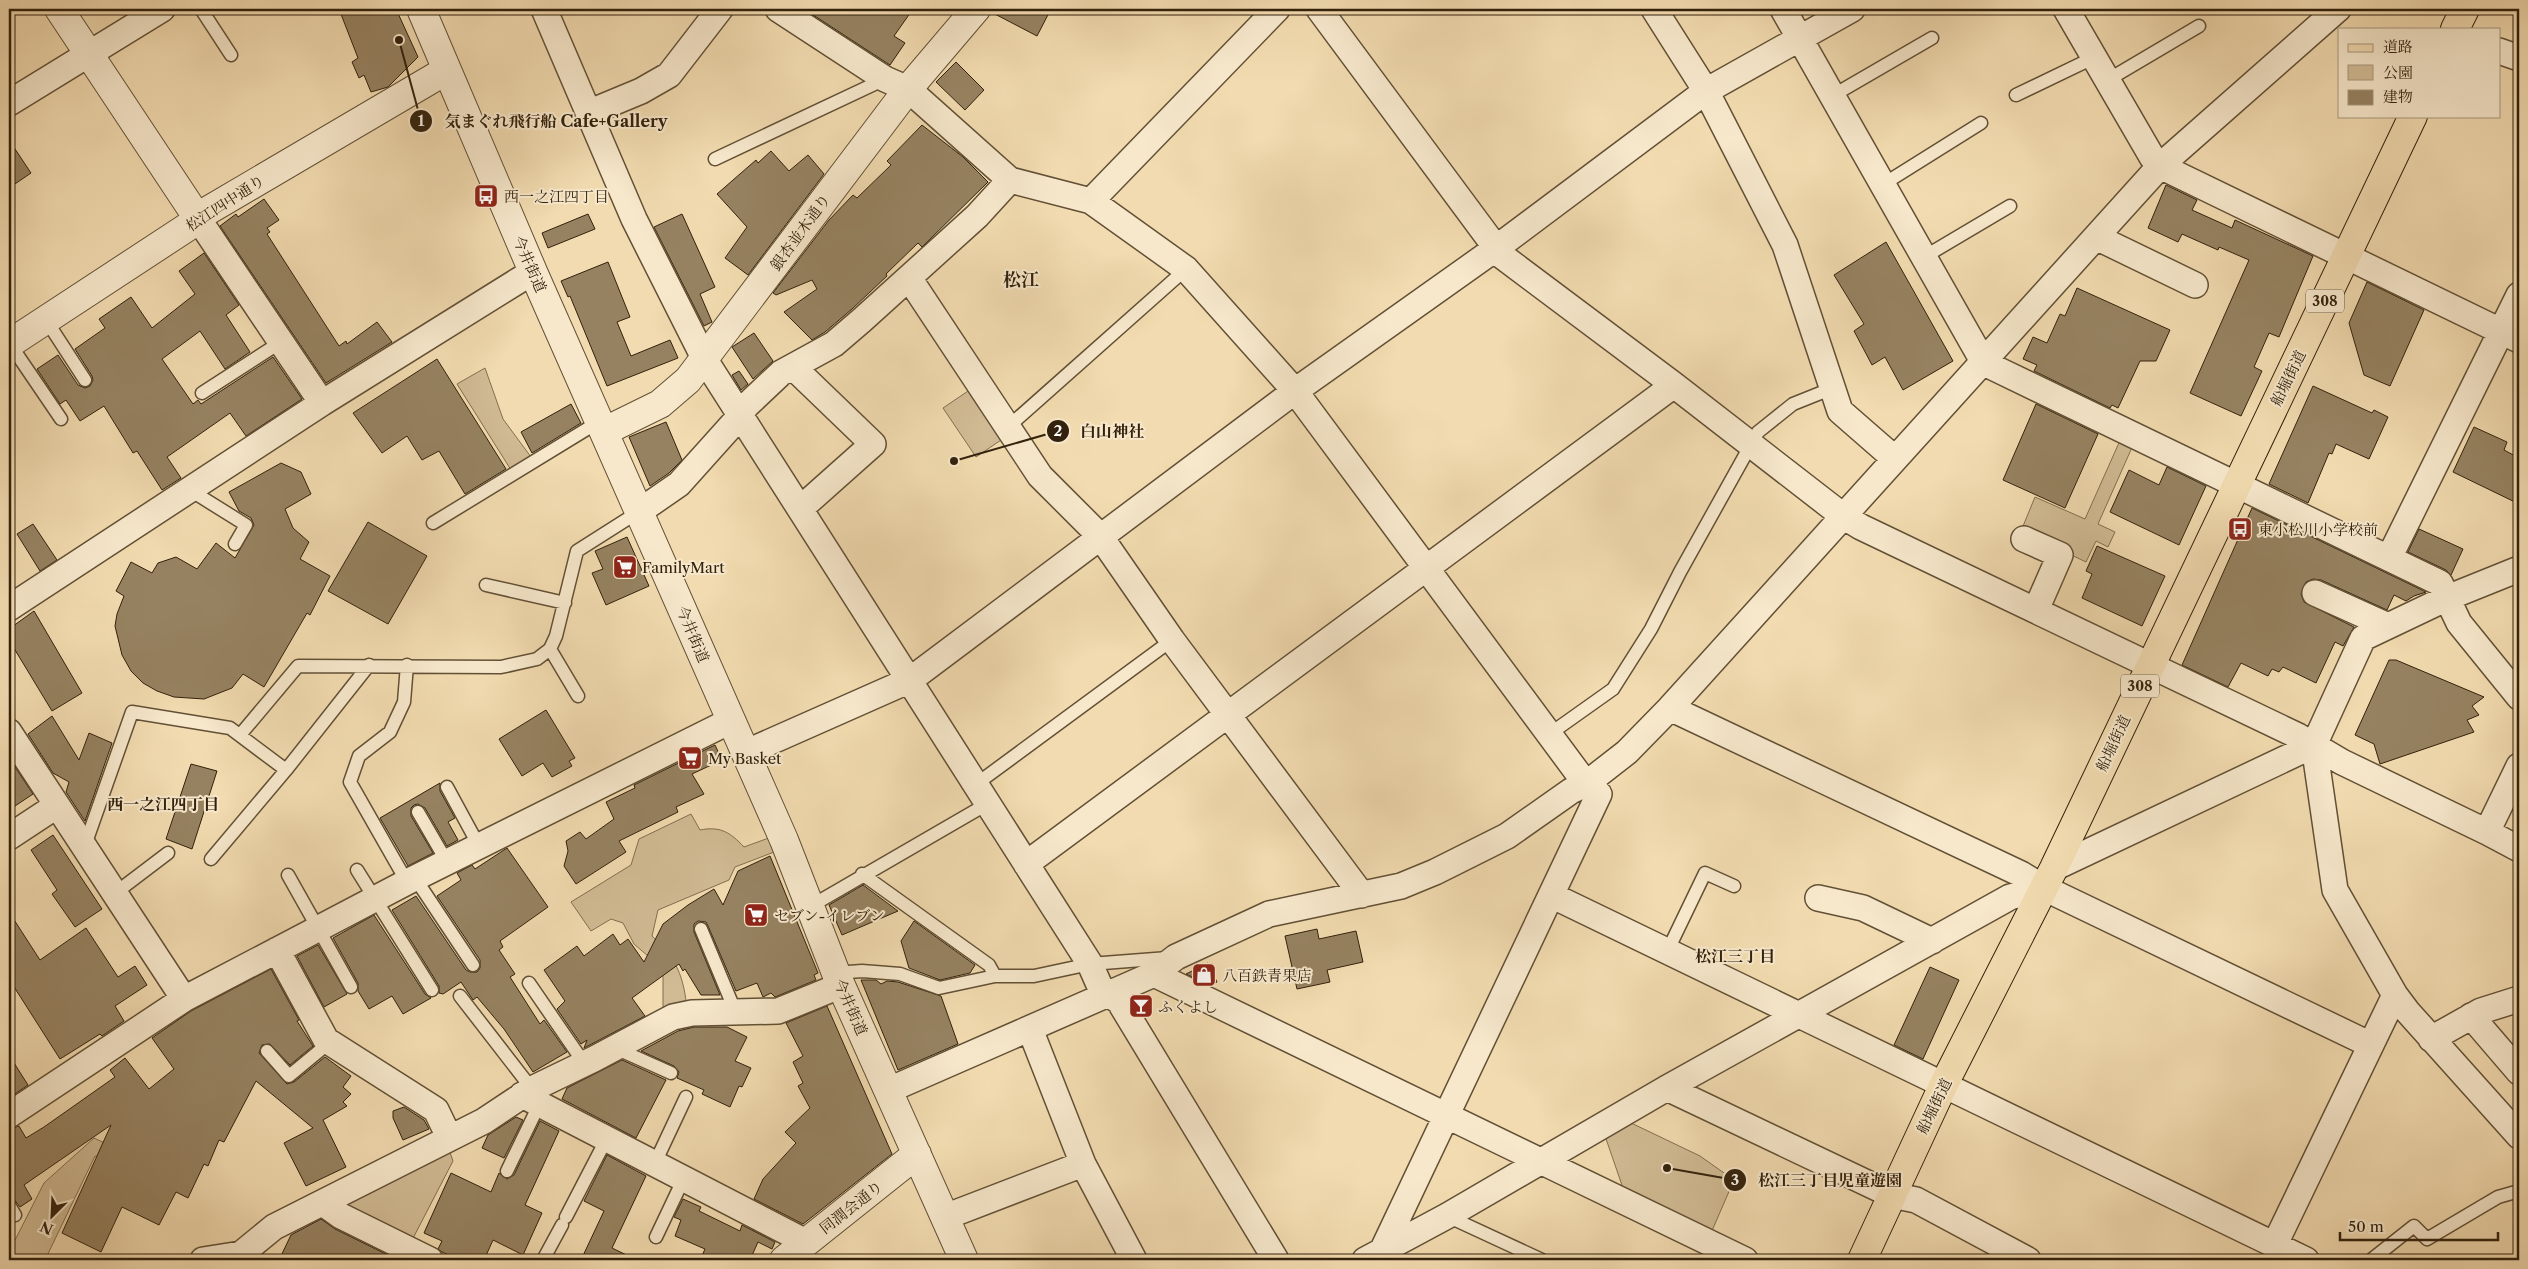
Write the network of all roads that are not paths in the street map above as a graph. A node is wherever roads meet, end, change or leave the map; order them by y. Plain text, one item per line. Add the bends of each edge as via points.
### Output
1 (59, 9) edge
2 (162, 9) edge
3 (201, 9) edge
4 (421, 9) edge
5 (544, 9) edge
6 (720, 9) edge
7 (778, 9) edge
8 (976, 9) edge
9 (1276, 9) edge
10 (1319, 9) edge
11 (1654, 9) edge
12 (1782, 9) edge
13 (1852, 9) edge
14 (2066, 9) edge
15 (2465, 9) edge
16 (2326, 13) edge
17 (2199, 26) dead end
18 (2455, 28) edge
19 (1799, 38) junction
20 (1932, 38) dead end
21 (2500, 51) edge
22 (89, 55) junction
23 (231, 55) dead end
24 (2093, 58) junction
25 (2519, 58) edge
26 (447, 70) junction
27 (2106, 81) junction
28 (896, 84) junction
29 (1706, 91) junction
30 (2016, 95) dead end
31 (1832, 96) junction
32 (9, 104) edge
33 (588, 113) junction
34 (2412, 118) edge
35 (1981, 124) dead end
36 (715, 159) dead end
37 (2160, 166) junction
38 (1010, 180) junction
39 (1882, 185) junction
40 (1091, 201) junction
41 (2010, 206) dead end
42 (197, 217) junction
43 (2096, 237) junction
44 (1495, 249) junction
45 (1924, 257) junction
46 (2346, 258) junction
47 (1186, 269) junction
48 (534, 274) junction
49 (909, 278) junction
50 (2195, 285) dead end
51 (2519, 295) edge
52 (46, 320) junction
53 (2510, 336) edge
54 (281, 342) junction
55 (9, 344) edge
56 (705, 360) junction
57 (1984, 363) junction
58 (793, 367) junction
59 (85, 380) dead end
60 (1674, 385) junction
61 (1833, 388) junction
62 (1295, 391) junction
63 (202, 393) dead end
64 (322, 403) junction
65 (740, 416) junction
66 (61, 419) dead end
67 (603, 426) junction
68 (1008, 427) junction
69 (1751, 444) junction
70 (1895, 459) junction
71 (2236, 485) junction
72 (190, 490) junction
73 (800, 509) junction
74 (640, 511) junction
75 (1843, 516) junction
76 (433, 523) dead end
77 (1100, 536) junction
78 (2024, 539) dead end
79 (235, 544) dead end
80 (2388, 558) junction
81 (1427, 566) junction
82 (2519, 569) edge
83 (486, 586) dead end
84 (2315, 593) dead end
85 (2447, 598) junction
86 (565, 603) junction
87 (9, 608) edge
88 (2036, 610) junction
89 (2388, 626) junction
90 (1172, 640) junction
91 (550, 648) junction
92 (2150, 664) junction
93 (369, 665) junction
94 (407, 665) junction
95 (910, 680) junction
96 (578, 696) dead end
97 (2519, 697) edge
98 (1670, 708) junction
99 (1228, 714) junction
100 (730, 721) junction
101 (9, 732) edge
102 (1550, 734) junction
103 (240, 735) junction
104 (2314, 745) junction
105 (745, 753) junction
106 (2519, 766) edge
107 (286, 770) junction
108 (1586, 784) junction
109 (447, 787) dead end
110 (981, 794) junction
111 (56, 806) junction
112 (418, 812) dead end
113 (2487, 832) junction
114 (9, 837) edge
115 (479, 846) junction
116 (84, 848) junction
117 (2519, 849) edge
118 (168, 853) dead end
119 (211, 859) dead end
120 (447, 862) junction
121 (1026, 864) junction
122 (357, 870) dead end
123 (862, 874) junction
124 (288, 875) dead end
125 (2049, 878) junction
126 (411, 880) junction
127 (1734, 886) dead end
128 (114, 894) junction
129 (1362, 895) junction
130 (1552, 896) junction
131 (1818, 898) dead end
132 (374, 899) junction
133 (811, 906) junction
134 (318, 928) junction
135 (701, 928) dead end
136 (1932, 941) junction
137 (277, 950) junction
138 (1667, 952) junction
139 (1176, 958) junction
140 (1090, 964) junction
141 (473, 966) dead end
142 (1154, 974) junction
143 (995, 976) junction
144 (839, 980) junction
145 (529, 983) dead end
146 (351, 987) dead end
147 (432, 990) dead end
148 (1108, 994) junction
149 (2395, 995) junction
150 (460, 996) dead end
151 (184, 999) junction
152 (2519, 999) edge
153 (736, 1013) junction
154 (1799, 1016) junction
155 (2471, 1016) junction
156 (1030, 1029) junction
157 (2431, 1039) junction
158 (330, 1042) junction
159 (2371, 1045) junction
160 (615, 1048) junction
161 (267, 1051) dead end
162 (584, 1063) junction
163 (2519, 1072) edge
164 (671, 1073) dead end
165 (1943, 1086) junction
166 (1667, 1088) junction
167 (889, 1090) junction
168 (531, 1096) junction
169 (686, 1097) dead end
170 (9, 1115) edge
171 (1446, 1115) junction
172 (2519, 1136) edge
173 (449, 1137) junction
174 (607, 1138) junction
175 (918, 1154) junction
176 (1542, 1162) junction
177 (654, 1163) junction
178 (1082, 1164) junction
179 (507, 1171) dead end
180 (684, 1178) junction
181 (2519, 1190) edge
182 (1892, 1195) junction
183 (322, 1203) junction
184 (1447, 1216) junction
185 (945, 1217) junction
186 (656, 1237) dead end
187 (806, 1242) junction
188 (2271, 1253) edge
189 (1374, 1255) edge
190 (237, 1258) edge
191 (2024, 1259) edge
192 (203, 1260) edge
193 (430, 1260) edge
194 (544, 1260) edge
195 (784, 1260) edge
196 (964, 1260) edge
197 (1134, 1260) edge
198 (1276, 1260) edge
199 (1542, 1260) edge
200 (1745, 1260) edge
201 (1862, 1260) edge
202 (2306, 1260) edge
203 (2371, 1260) edge

1 - 22 street
2 - 22 street
3 - 23 lane
4 - 26 street, 今井街道
5 - 33 street
6 - 33 street via 669,75 641,91
7 - 28 street
8 - 28 street, 銀杏並木通り
9 - 40 street
10 - 44 street
11 - 29 street
12 - 19 street
13 - 19 street
14 - 24 street
15 - 18 main road
16 - 37 street
17 - 27 lane
19 - 29 street
19 - 31 street
20 - 31 lane
21 - 25 street
22 - 32 street
22 - 42 street
24 - 27 street
24 - 30 lane
26 - 42 street, 松江四中通り
26 - 48 street, 今井街道
27 - 37 street
28 - 36 lane
28 - 38 street
28 - 56 street, 銀杏並木通り
29 - 44 street
29 - 61 street via 1785,245
31 - 39 street
33 - 56 street via 634,219
34 - 46 main road, 船堀街道 / 308
35 - 39 lane
37 - 43 street
37 - 46 street
38 - 40 street
38 - 49 street via 977,216
39 - 45 street
40 - 47 street
41 - 45 lane
42 - 52 street, 松江四中通り via 189,226
42 - 54 street
43 - 50 street
43 - 57 street
44 - 60 street
44 - 62 street
45 - 57 street
46 - 53 street
46 - 71 main road, 船堀街道 / 308
47 - 62 street
47 - 68 lane
48 - 64 street
48 - 67 street, 今井街道
49 - 58 street via 834,344
49 - 68 street
51 - 53 street
52 - 55 street, 松江四中通り
52 - 59 lane
53 - 80 street
54 - 63 lane
54 - 64 street
55 - 66 lane
56 - 65 street
56 - 67 street, 銀杏並木通り via 674,394 640,415
57 - 70 street
57 - 71 street
58 - 65 street via 781,373 746,406
58 - 73 street via 873,444
60 - 69 street
60 - 81 street
61 - 69 lane via 1793,404 1758,432
61 - 70 street via 1840,411
62 - 77 street
62 - 81 street
64 - 72 street
65 - 73 street
65 - 74 street via 679,484
67 - 74 street, 今井街道
67 - 76 lane
68 - 77 street via 1040,476
69 - 75 street
69 - 102 lane via 1651,629 1613,689
70 - 75 street
71 - 80 street
71 - 92 main road, 船堀街道 / 308
72 - 79 lane via 246,525
72 - 87 street
73 - 95 street
74 - 86 lane via 577,551
74 - 100 street, 今井街道
75 - 88 street
75 - 98 street
77 - 90 street
77 - 95 street
78 - 88 street via 2060,555
80 - 85 street via 2440,583
81 - 99 street
81 - 102 street
82 - 85 street
83 - 86 lane
84 - 89 street
85 - 89 street
85 - 97 street via 2459,623
86 - 91 lane
88 - 92 street
89 - 104 street via 2363,638
90 - 99 street
90 - 110 lane
91 - 94 lane via 537,659 501,667
91 - 96 lane
92 - 104 street
92 - 125 main road, 船堀街道 / 308
93 - 94 lane
93 - 103 lane via 298,666
93 - 107 lane
94 - 126 lane via 404,702 390,732 358,756 350,782
95 - 105 street
95 - 110 street
98 - 108 street via 1627,752
98 - 125 street via 2021,874
99 - 121 street
99 - 129 street
100 - 105 street, 今井街道
100 - 115 street
101 - 111 street
102 - 108 street
103 - 107 lane
103 - 116 lane via 230,728 132,712
104 - 113 street via 2342,762
104 - 125 street
104 - 149 street via 2335,890
105 - 133 street, 今井街道
106 - 113 street
107 - 119 lane
108 - 129 street via 1570,791 1507,836 1443,868 1401,886
108 - 130 street via 1599,794
109 - 115 lane
110 - 121 street
110 - 123 lane
111 - 114 street
111 - 116 street
112 - 120 lane
113 - 117 street
115 - 120 street
116 - 128 street
118 - 128 lane
120 - 126 street
121 - 140 street
122 - 132 lane
123 - 133 lane
123 - 143 lane via 989,965
124 - 134 lane
125 - 136 street
125 - 159 street
125 - 165 main road, 船堀街道 / 308
126 - 132 street
126 - 141 lane
127 - 138 lane via 1705,873
128 - 151 street
129 - 139 street via 1269,914
130 - 138 street
130 - 171 street
131 - 136 street via 1863,908
132 - 134 street
132 - 147 lane
133 - 144 street, 今井街道
134 - 137 street
134 - 146 lane
135 - 153 lane
136 - 154 street
137 - 151 street
137 - 158 street
138 - 154 street
139 - 140 lane
139 - 142 street
140 - 143 lane via 1034,976
140 - 148 street via 1101,989
142 - 148 street
142 - 171 street
143 - 144 lane via 939,988 900,974 848,972
144 - 153 street via 832,989 778,1012
144 - 167 street, 今井街道
145 - 162 lane
148 - 156 street
148 - 198 street via 1119,1001
149 - 157 street
149 - 159 street
150 - 168 lane
151 - 170 street
152 - 155 street
153 - 160 street via 692,1013 673,1017
154 - 165 street
154 - 166 street
155 - 157 street
155 - 163 street
156 - 167 street
156 - 178 street
157 - 172 street
158 - 161 lane via 289,1076
158 - 173 street via 436,1110
159 - 188 street
160 - 162 street
160 - 164 lane
162 - 168 street
165 - 182 main road, 船堀街道 / 308
165 - 188 street via 2199,1207
166 - 176 street
166 - 182 street
167 - 175 street, 今井街道
168 - 173 street
168 - 174 street
168 - 179 lane
169 - 177 lane
171 - 176 street
171 - 189 street
173 - 183 street
174 - 177 street
174 - 194 lane
175 - 185 street, 今井街道
175 - 187 street, 同潤会通り
176 - 184 street
176 - 200 street
177 - 180 street
178 - 185 street
178 - 197 street
180 - 186 lane
180 - 187 street
181 - 203 lane via 2498,1197 2427,1239 2414,1226
182 - 191 street via 1916,1200
182 - 201 main road, 船堀街道 / 308
183 - 190 street via 274,1227
183 - 193 street via 341,1216
184 - 189 street
184 - 199 lane
185 - 196 street, 今井街道
187 - 195 street, 同潤会通り
188 - 202 street
190 - 192 street

